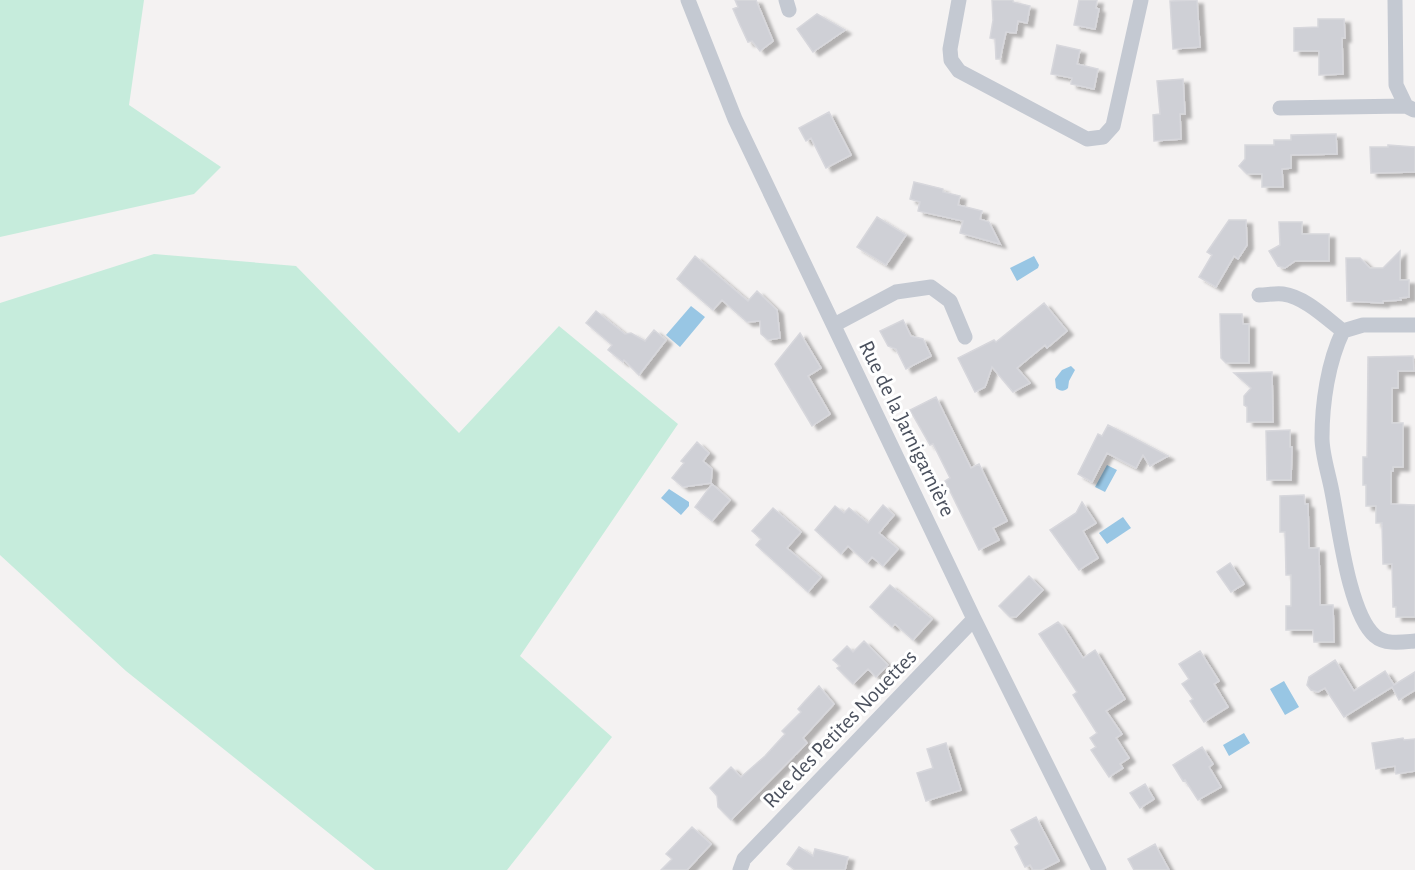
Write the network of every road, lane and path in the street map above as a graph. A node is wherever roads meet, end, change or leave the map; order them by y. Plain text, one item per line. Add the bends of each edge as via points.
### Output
1 (688, 0) edge
2 (959, 0) edge
3 (1140, 0) edge
4 (1395, 0) edge
5 (1280, 108) dead end
6 (1411, 108) edge
7 (1259, 295) dead end
8 (834, 325) junction
9 (1415, 325) edge
10 (1343, 331) junction
11 (965, 337) dead end
12 (975, 619) junction
13 (1415, 641) edge
14 (740, 870) edge
15 (1099, 870) edge

1 - 8 street, Rue de la Jarnigarnière via 735,119
2 - 3 street via 950,49 951,60 959,71 1087,139 1102,137 1113,126
4 - 6 street via 1396,85
5 - 6 street
7 - 10 street via 1284,294 1316,310
8 - 11 street via 896,291 932,287 950,301
8 - 12 street, Rue de la Jarnigarnière
9 - 10 street via 1363,325
10 - 13 street via 1334,350 1322,440 1350,581 1364,622 1376,637 1390,642
12 - 14 street, Rue des Petites Nouettes via 744,859
12 - 15 street, Rue de la Jarnigarnière

